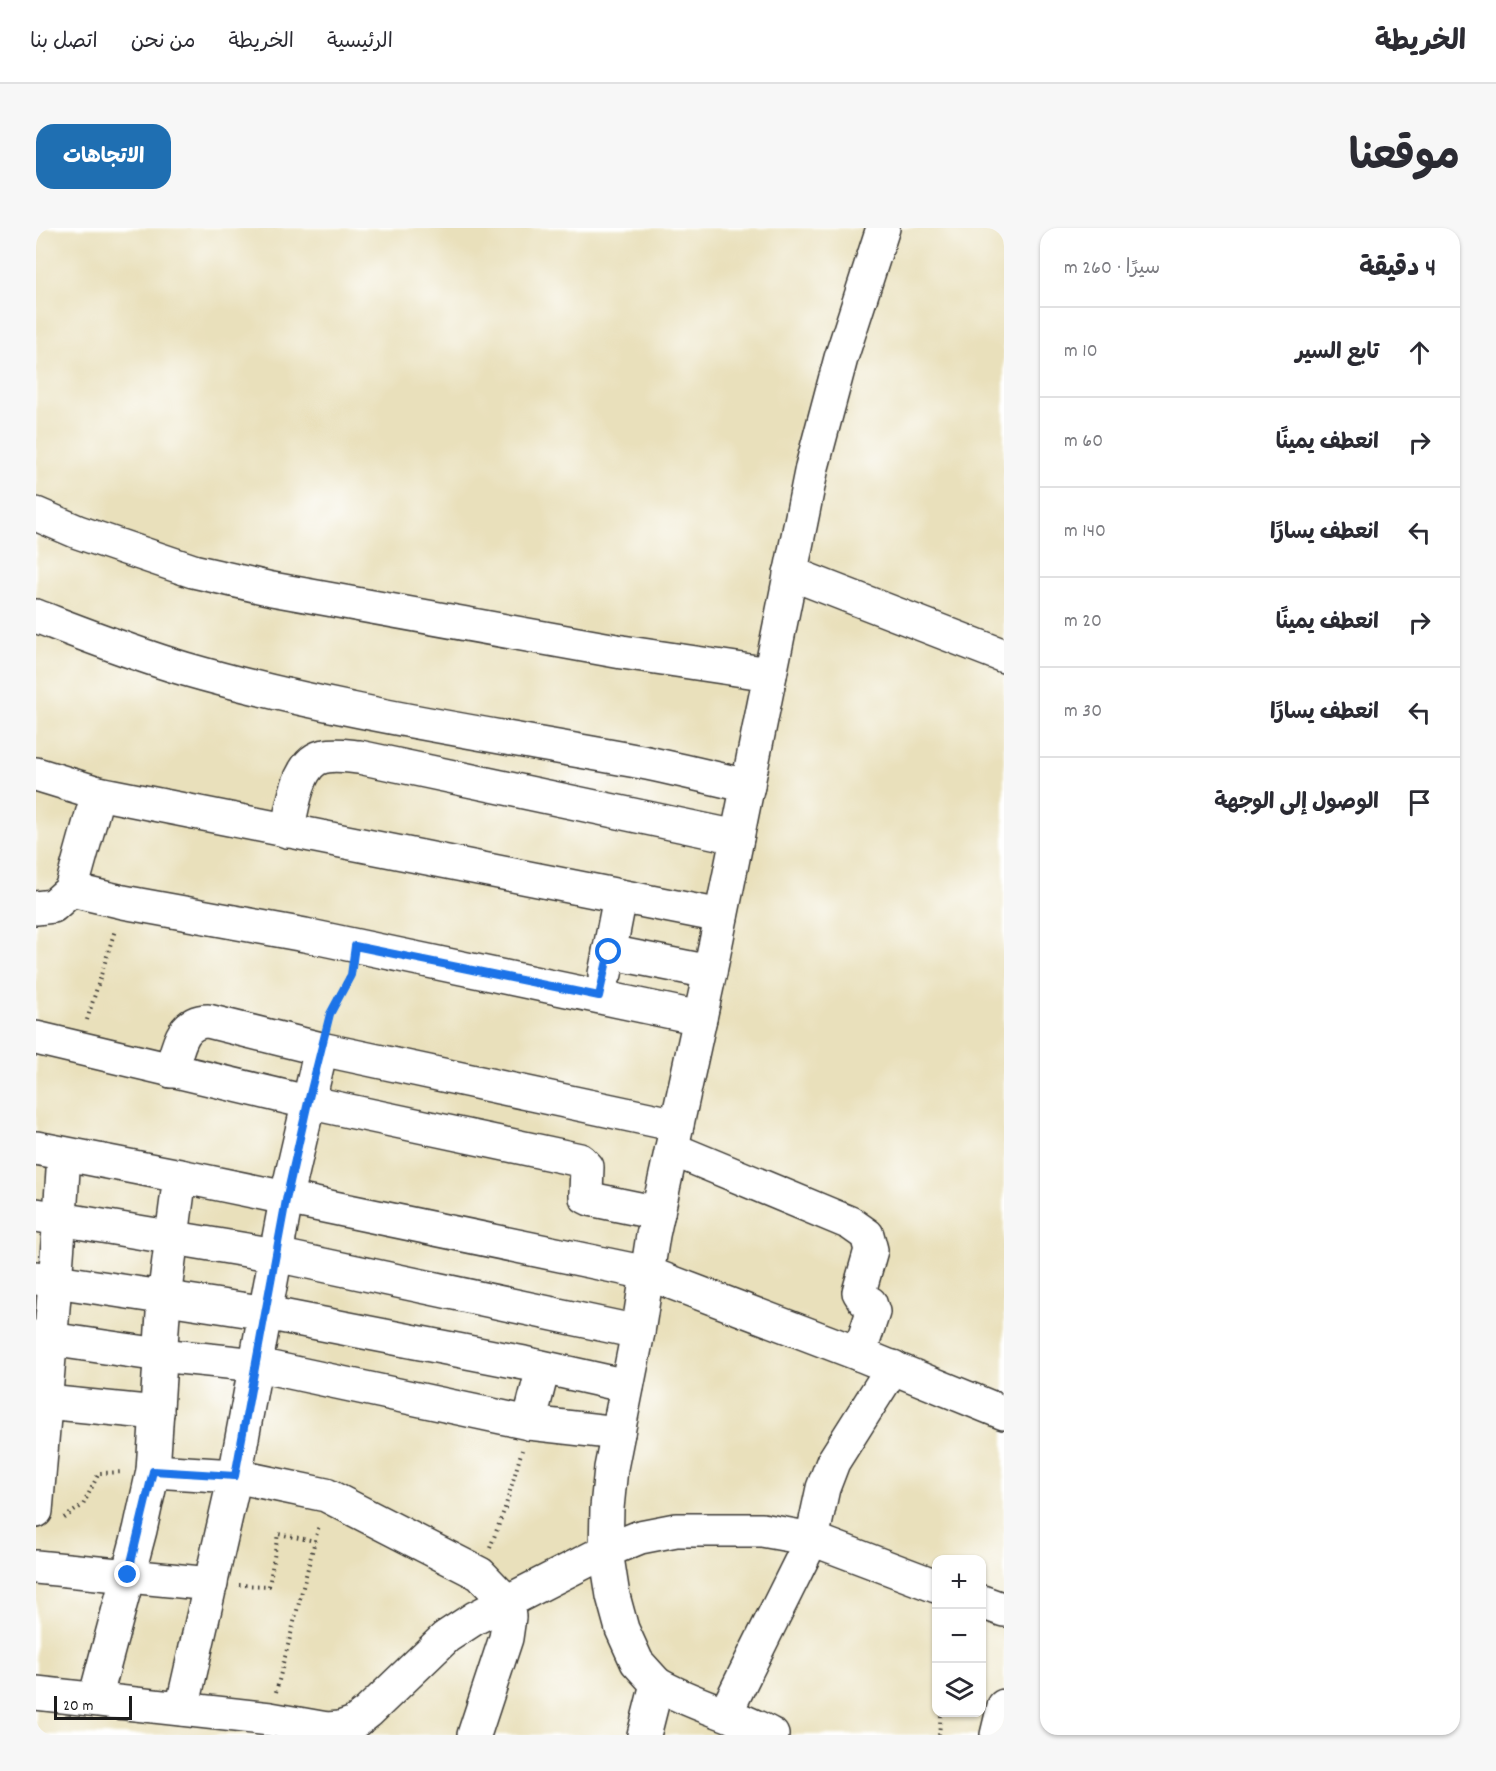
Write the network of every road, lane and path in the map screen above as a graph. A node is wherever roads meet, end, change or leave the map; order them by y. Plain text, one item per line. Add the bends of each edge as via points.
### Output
1 (883, 228) edge
2 (36, 514) edge
3 (790, 573) junction
4 (36, 616) edge
5 (1004, 656) edge
6 (770, 674) junction
7 (36, 774) edge
8 (748, 786) junction
9 (98, 794) junction
10 (287, 831) junction
11 (736, 837) junction
12 (71, 890) junction
13 (620, 897) junction
14 (123, 902) junction
15 (36, 908) edge
16 (721, 915) junction
17 (355, 946) junction
18 (609, 952) junction
19 (710, 972) junction
20 (599, 996) junction
21 (700, 1018) junction
22 (36, 1038) edge
23 (78, 1049) junction
24 (321, 1049) junction
25 (171, 1071) junction
26 (308, 1102) junction
27 (675, 1137) junction
28 (50, 1151) edge
29 (180, 1176) junction
30 (286, 1200) junction
31 (658, 1213) junction
32 (48, 1216) edge
33 (173, 1238) junction
34 (276, 1255) junction
35 (647, 1273) junction
36 (46, 1279) edge
37 (164, 1298) junction
38 (266, 1313) junction
39 (638, 1332) junction
40 (44, 1339) edge
41 (860, 1354) junction
42 (160, 1355) junction
43 (257, 1365) junction
44 (893, 1367) junction
45 (543, 1368) junction
46 (627, 1386) junction
47 (40, 1402) edge
48 (158, 1413) junction
49 (1004, 1413) edge
50 (529, 1423) junction
51 (618, 1433) junction
52 (38, 1452) edge
53 (153, 1471) junction
54 (235, 1476) junction
55 (326, 1495) junction
56 (45, 1518) edge
57 (812, 1539) junction
58 (315, 1541) junction
59 (606, 1551) junction
60 (36, 1567) edge
61 (480, 1574) junction
62 (128, 1575) junction
63 (211, 1584) junction
64 (932, 1584) edge
65 (507, 1602) junction
66 (986, 1604) edge
67 (1004, 1610) edge
68 (657, 1684) junction
69 (36, 1693) edge
70 (95, 1699) junction
71 (1004, 1706) edge
72 (182, 1709) junction
73 (726, 1712) junction
74 (941, 1717) edge
75 (270, 1719) junction
76 (317, 1731) edge
77 (474, 1735) edge
78 (644, 1735) edge
79 (772, 1735) edge
80 (939, 1735) edge
81 (997, 1735) edge

1 - 3 street via 824,419
2 - 6 street via 193,571 272,589 622,652
3 - 5 street
3 - 6 street
4 - 8 street via 121,650 274,691
6 - 8 street
7 - 9 street
8 - 11 street
9 - 10 street
9 - 12 street
10 - 11 street via 300,776 310,763 323,756 338,756 359,757
10 - 13 street
11 - 16 street
12 - 14 street
12 - 15 street via 53,906
13 - 16 street
13 - 18 street
14 - 17 street
14 - 23 path
16 - 19 street
17 - 20 street
17 - 24 path via 351,975 330,1014
18 - 19 street
18 - 20 street
19 - 21 street
20 - 21 street
21 - 27 street
22 - 23 street
23 - 25 street
24 - 25 street via 201,1021 186,1029
24 - 26 street
24 - 27 street
25 - 26 street
26 - 30 street
26 - 31 street via 580,1160 587,1167 586,1197
27 - 31 street
27 - 41 street via 867,1235 871,1250 859,1292 873,1312
28 - 29 street
28 - 32 street
29 - 30 street
29 - 33 street
30 - 34 street
30 - 35 street
31 - 35 street
32 - 33 street
32 - 36 street
33 - 34 street
33 - 37 street
34 - 38 street
34 - 39 street
35 - 39 street
35 - 41 street
36 - 37 street
36 - 40 street
37 - 38 street
37 - 42 street
38 - 43 street
38 - 45 street
39 - 46 street
40 - 42 street
40 - 47 street
41 - 44 street
42 - 43 street
42 - 48 street
43 - 50 street
43 - 54 street
44 - 49 street
44 - 57 street via 833,1462
45 - 46 street
45 - 50 street
46 - 51 street
47 - 48 street
47 - 52 street
48 - 53 street
50 - 51 street
50 - 61 path via 505,1508
51 - 59 street via 606,1508
52 - 56 street
53 - 54 street
53 - 56 path via 99,1473 83,1505
53 - 62 street
54 - 55 street
54 - 63 street
55 - 58 path
55 - 61 street
57 - 59 street via 762,1530 676,1530 640,1537
57 - 64 street
57 - 73 street
58 - 63 path via 278,1534 269,1586
58 - 75 path
59 - 65 street
59 - 68 street via 622,1629 637,1662
60 - 62 street
61 - 65 street
62 - 63 street
62 - 70 street
63 - 72 street
65 - 76 street via 446,1637 354,1723
65 - 77 street via 506,1638
66 - 67 street
68 - 73 street
68 - 78 street
69 - 70 street
70 - 72 street
71 - 81 street
72 - 75 street
73 - 79 street
74 - 80 path
75 - 76 street

